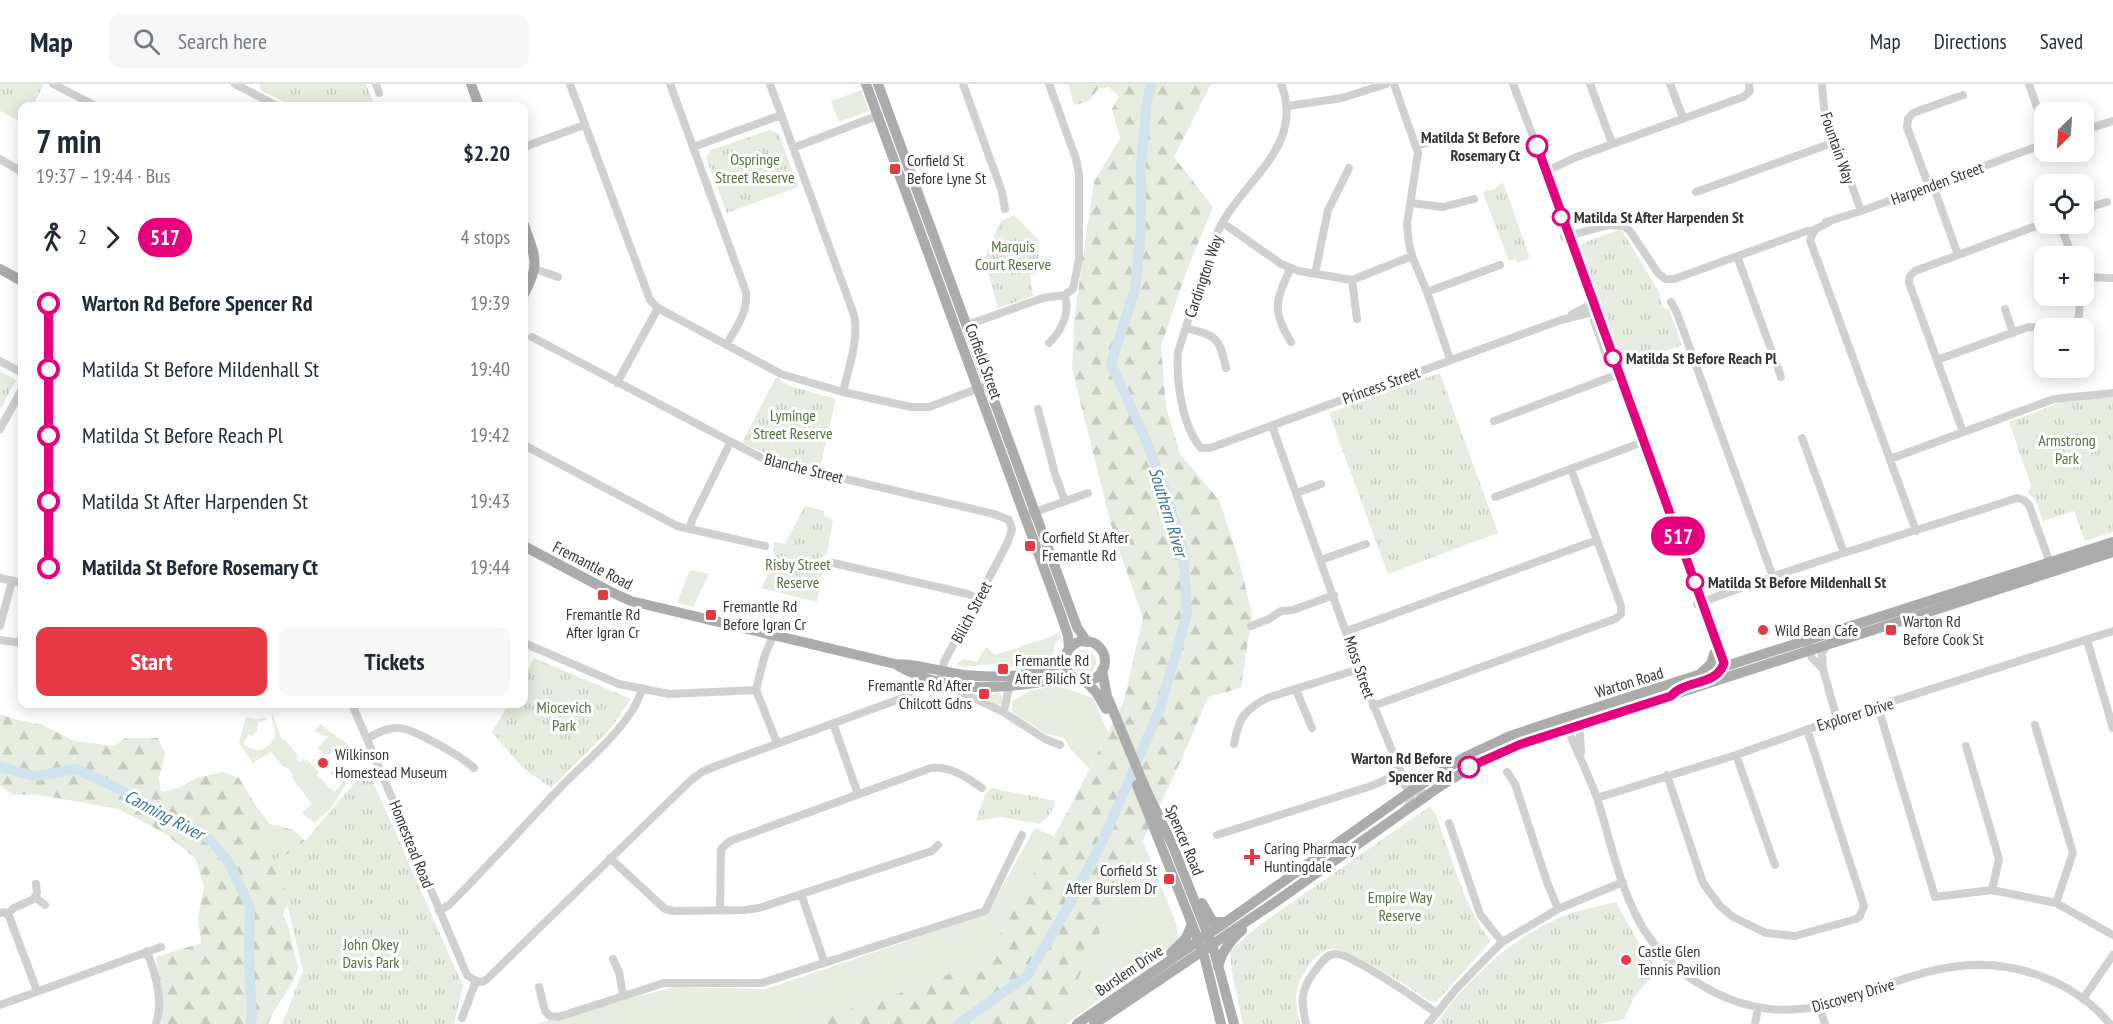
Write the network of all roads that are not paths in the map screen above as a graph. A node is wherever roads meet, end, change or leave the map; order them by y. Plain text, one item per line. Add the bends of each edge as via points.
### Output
1 (53, 84) edge
2 (235, 84) edge
3 (471, 84) edge
4 (570, 84) edge
5 (670, 84) edge
6 (770, 84) edge
7 (866, 84) edge
8 (878, 84) edge
9 (963, 84) edge
10 (1048, 84) edge
11 (1281, 84) edge
12 (1386, 84) edge
13 (1394, 84) edge
14 (1507, 84) edge
15 (1513, 84) edge
16 (1590, 84) edge
17 (1670, 84) edge
18 (1749, 84) edge
19 (1822, 84) edge
20 (2029, 84) edge
21 (248, 87) edge
22 (1360, 88) edge
23 (1963, 95) dead end
24 (88, 102) edge
25 (271, 102) edge
26 (478, 102) edge
27 (2035, 102) edge
28 (1288, 106) junction
29 (781, 115) junction
30 (879, 116) junction
31 (1683, 118) junction
32 (2111, 119) edge
33 (584, 125) junction
34 (2094, 126) edge
35 (1452, 135) dead end
36 (1835, 142) junction
37 (1612, 143) junction
38 (528, 146) edge
39 (1417, 146) junction
40 (693, 147) junction
41 (793, 148) junction
42 (2034, 148) edge
43 (0, 159) edge
44 (1349, 168) dead end
45 (18, 170) edge
46 (1543, 170) junction
47 (1931, 186) junction
48 (1696, 192) dead end
49 (1474, 199) dead end
50 (2107, 202) dead end
51 (1411, 203) junction
52 (2094, 206) edge
53 (1005, 209) dead end
54 (1861, 211) junction
55 (1630, 216) dead end
56 (1829, 222) junction
57 (1222, 223) junction
58 (1624, 226) junction
59 (2034, 227) edge
60 (1816, 229) junction
61 (1807, 231) junction
62 (528, 237) edge
63 (1567, 240) junction
64 (1958, 255) junction
65 (1412, 256) junction
66 (1737, 256) junction
67 (1500, 265) dead end
68 (0, 269) edge
69 (535, 269) junction
70 (1290, 269) junction
71 (1315, 274) junction
72 (558, 277) dead end
73 (2094, 277) edge
74 (2113, 278) edge
75 (18, 279) edge
76 (1352, 280) junction
77 (528, 285) edge
78 (1427, 292) junction
79 (1065, 294) junction
80 (1671, 302) dead end
81 (658, 308) junction
82 (1593, 308) junction
83 (2005, 309) dead end
84 (1357, 319) dead end
85 (967, 325) junction
86 (2034, 327) edge
87 (1186, 328) junction
88 (2013, 333) junction
89 (532, 337) dead end
90 (1291, 342) dead end
91 (1049, 343) dead end
92 (726, 345) junction
93 (1450, 359) junction
94 (1937, 360) junction
95 (0, 361) edge
96 (1226, 368) dead end
97 (18, 371) edge
98 (1616, 375) junction
99 (1781, 376) dead end
100 (617, 383) junction
101 (983, 386) junction
102 (843, 392) junction
103 (2113, 393) edge
104 (18, 396) edge
105 (1038, 409) dead end
106 (1494, 421) dead end
107 (1272, 426) junction
108 (0, 429) edge
109 (1964, 432) junction
110 (1802, 438) dead end
111 (730, 443) junction
112 (1641, 443) junction
113 (528, 447) edge
114 (1201, 448) joint
115 (1890, 459) junction
116 (1571, 469) junction
117 (1321, 484) dead end
118 (1088, 493) dead end
119 (1297, 493) junction
120 (1495, 497) dead end
121 (1065, 501) junction
122 (1035, 512) junction
123 (1024, 516) junction
124 (690, 528) junction
125 (1916, 531) junction
126 (1597, 540) junction
127 (2113, 542) edge
128 (1007, 544) joint
129 (1366, 544) dead end
130 (765, 546) dead end
131 (528, 548) edge
132 (2113, 552) edge
133 (1844, 553) junction
134 (1321, 560) junction
135 (829, 562) dead end
136 (2050, 563) junction
137 (1773, 577) junction
138 (0, 578) edge
139 (12, 581) junction
140 (18, 583) edge
141 (1334, 595) junction
142 (978, 599) junction
143 (1699, 601) junction
144 (0, 626) edge
145 (1251, 626) dead end
146 (2113, 631) edge
147 (1347, 632) junction
148 (769, 634) junction
149 (0, 640) edge
150 (1832, 640) junction
151 (2087, 640) junction
152 (18, 642) edge
153 (1087, 642) junction
154 (528, 645) edge
155 (1808, 646) junction
156 (1796, 650) junction
157 (1714, 654) junction
158 (1067, 655) junction
159 (1359, 669) junction
160 (1722, 669) junction
161 (1823, 669) junction
162 (1102, 670) junction
163 (1742, 673) junction
164 (966, 675) junction
165 (1019, 675) junction
166 (941, 676) junction
167 (1071, 676) junction
168 (1696, 677) junction
169 (1085, 681) junction
170 (1008, 687) junction
171 (642, 688) junction
172 (756, 690) junction
173 (1296, 690) junction
174 (961, 692) dead end
175 (908, 696) dead end
176 (1671, 696) junction
177 (1373, 706) junction
178 (1878, 707) junction
179 (354, 708) edge
180 (1003, 712) junction
181 (2111, 713) edge
182 (1837, 719) junction
183 (1571, 722) junction
184 (833, 723) junction
185 (2035, 725) dead end
186 (1312, 728) dead end
187 (2113, 728) edge
188 (1807, 729) junction
189 (368, 738) junction
190 (777, 743) junction
191 (1123, 744) junction
192 (1233, 744) dead end
193 (1060, 745) dead end
194 (1966, 746) dead end
195 (1736, 755) junction
196 (474, 768) dead end
197 (1507, 772) dead end
198 (1401, 773) junction
199 (1667, 775) junction
200 (982, 788) dead end
201 (1411, 791) junction
202 (1143, 792) junction
203 (858, 794) junction
204 (1428, 794) junction
205 (1597, 798) junction
206 (1406, 810) junction
207 (1390, 821) junction
208 (1449, 823) dead end
209 (1361, 827) junction
210 (1022, 835) dead end
211 (1217, 835) dead end
212 (1172, 844) junction
213 (938, 845) dead end
214 (1355, 845) junction
215 (610, 858) junction
216 (1315, 860) junction
217 (1775, 865) dead end
218 (1623, 882) junction
219 (36, 884) dead end
220 (1992, 890) junction
221 (801, 894) junction
222 (35, 897) junction
223 (1274, 903) junction
224 (2056, 903) junction
225 (45, 905) dead end
226 (1558, 909) junction
227 (720, 910) junction
228 (440, 911) junction
229 (4, 914) edge
230 (1226, 922) junction
231 (1192, 924) junction
232 (2113, 935) edge
233 (1502, 942) junction
234 (1205, 943) junction
235 (161, 947) dead end
236 (147, 951) junction
237 (2113, 955) edge
238 (613, 959) dead end
239 (824, 961) junction
240 (1185, 963) junction
241 (1218, 967) junction
242 (476, 981) junction
243 (1137, 982) junction
244 (539, 987) dead end
245 (38, 991) junction
246 (623, 996) junction
247 (2083, 999) junction
248 (1216, 1004) junction
249 (0, 1005) edge
250 (1820, 1007) junction
251 (1758, 1008) junction
252 (1437, 1013) junction
253 (462, 1018) dead end
254 (1092, 1019) edge
255 (156, 1024) edge
256 (1077, 1024) edge
257 (1221, 1024) edge
258 (1234, 1024) edge
259 (1306, 1024) edge
260 (1428, 1024) edge
261 (1755, 1024) edge
262 (1825, 1024) edge
263 (2110, 1024) edge

1 - 24 street
2 - 21 street
3 - 26 main road
4 - 33 street
5 - 40 street
6 - 29 street
7 - 30 main road, Corfield Street
8 - 85 main road, Corfield Street
9 - 53 street
10 - 79 street via 1079,174 1079,260 1073,289
11 - 28 street, Cardington Way
12 - 22 street
13 - 39 street
14 - 46 street
15 - 46 street
16 - 37 street
17 - 31 street
18 - 31 street via 1750,91 1743,97
19 - 36 street, Fountain Way via 1824,108
20 - 27 street
21 - 25 street
22 - 28 street via 1327,101
23 - 47 street via 1905,118
28 - 57 street, Cardington Way via 1282,140
29 - 40 street
29 - 41 street
30 - 41 street
30 - 101 main road, Corfield Street
31 - 37 street
32 - 34 street
33 - 38 street
33 - 81 street via 650,300
35 - 39 street
36 - 48 street
36 - 54 street, Fountain Way
37 - 46 street
39 - 51 street
40 - 92 street via 746,292 744,314
41 - 102 street via 854,315 855,341
42 - 47 street, Harpenden Street
43 - 45 street
44 - 71 street via 1328,210
46 - 63 street
47 - 54 street, Harpenden Street
47 - 64 street
49 - 51 street via 1443,207
50 - 52 street
51 - 65 street via 1407,234
54 - 56 street, Harpenden Street
55 - 58 street
56 - 60 street, Harpenden Street
56 - 61 street, Harpenden Street
57 - 70 street
57 - 87 street, Cardington Way
58 - 63 street via 1609,225
58 - 66 street, Harpenden Street via 1665,279
59 - 64 street
60 - 61 street, Harpenden Street
60 - 115 street via 1810,240
61 - 66 street, Harpenden Street
62 - 69 main road
63 - 82 street
64 - 94 street via 1907,275
65 - 76 street
65 - 78 street
66 - 99 street
67 - 78 street
68 - 75 main road
69 - 72 street
69 - 77 main road
70 - 71 street
70 - 90 street via 1278,297 1277,315
71 - 76 street
73 - 74 street
76 - 84 street
78 - 93 street
79 - 85 street
79 - 91 street via 1067,310 1059,331
80 - 137 street
81 - 92 street
81 - 100 street
82 - 93 street, Princess Street
82 - 98 street
83 - 88 street
85 - 101 main road, Corfield Street
86 - 88 street
87 - 96 street via 1217,339
87 - 114 street, Cardington Way via 1177,370 1183,406 1194,440
88 - 94 street
89 - 100 street, Blanche Street
92 - 102 street via 781,374
93 - 107 street, Princess Street
94 - 109 street
95 - 97 street
98 - 106 street
98 - 112 street
100 - 111 street, Blanche Street
101 - 102 street via 921,408
101 - 122 main road, Corfield Street
101 - 123 main road, Corfield Street
103 - 109 street via 2061,397
104 - 108 street
105 - 121 street
107 - 114 street, Princess Street
107 - 119 street, Moss Street
109 - 115 street
110 - 133 street
111 - 124 street
111 - 128 street, Blanche Street via 773,462 1009,516 1018,528
112 - 116 street
112 - 143 street
113 - 124 street via 677,526
115 - 125 street
116 - 120 street
116 - 126 street
117 - 119 street
118 - 121 street
119 - 134 street, Moss Street
121 - 122 street
122 - 123 street
122 - 153 main road, Corfield Street via 1077,627
123 - 158 main road, Corfield Street via 1066,628
124 - 130 street
125 - 133 street
125 - 136 street via 2017,498 2029,505
126 - 147 street
126 - 177 street via 1621,606 1621,614 1615,619
127 - 136 main road, Warton Road
128 - 142 street, Bilich Street
129 - 134 street
131 - 148 main road, Fremantle Road via 631,601
132 - 150 main road, Warton Road
133 - 137 street
134 - 141 street, Moss Street
135 - 142 street
136 - 150 main road, Warton Road
137 - 143 street via 1710,594
138 - 139 street
139 - 140 street
139 - 144 street
141 - 145 street via 1281,611
141 - 147 street, Moss Street
142 - 166 street, Bilich Street via 944,662
143 - 157 street
143 - 160 street via 1724,663
146 - 151 street, Explorer Drive
147 - 159 street, Moss Street
148 - 166 main road, Fremantle Road via 909,664
148 - 172 street
149 - 152 street
150 - 155 main road, Warton Road
150 - 161 street via 1822,654
151 - 178 street, Explorer Drive
151 - 181 street
153 - 158 main road via 1080,642
153 - 162 main road via 1100,649
154 - 171 street via 619,684
155 - 156 main road, Warton Road
155 - 161 street via 1812,658
156 - 160 main road, Warton Road
156 - 163 main road, Warton Road
157 - 160 street
157 - 168 main road via 1711,664
158 - 165 main road, Fremantle Road via 1054,667
158 - 167 main road via 1065,666
159 - 173 street
159 - 177 street, Moss Street
160 - 163 street via 1731,674
160 - 168 main road, Warton Road
160 - 176 street
161 - 182 street
162 - 169 main road
162 - 191 main road, Spencer Road
163 - 176 main road, Warton Road
164 - 165 main road, Fremantle Road
164 - 166 main road, Fremantle Road
164 - 170 street via 977,680 1005,681
165 - 170 street
166 - 170 main road, Fremantle Road via 968,687
167 - 169 main road
167 - 170 main road, Fremantle Road
168 - 183 main road, Warton Road
169 - 191 main road, Spencer Road via 1100,698
170 - 180 street
171 - 172 street via 678,695
171 - 228 street via 618,730
172 - 190 street
173 - 186 street
173 - 192 street via 1253,705 1243,714
174 - 180 street
175 - 184 street
176 - 183 main road, Warton Road
177 - 198 street, Moss Street
178 - 182 street, Explorer Drive
178 - 220 street via 1935,897
179 - 189 street, Homestead Road
180 - 193 street
181 - 187 street
182 - 188 street, Explorer Drive
183 - 201 main road, Warton Road via 1492,743
183 - 204 main road, Warton Road via 1469,767
183 - 205 street, Discovery Drive
184 - 190 street
184 - 203 street
185 - 224 street via 2073,853
188 - 195 street, Explorer Drive
188 - 199 street via 1864,906 1860,916 1845,922 1795,936 1766,933 1733,917 1703,883
189 - 196 street via 389,729 406,729 465,759
189 - 228 street, Homestead Road
190 - 215 street via 702,772
191 - 202 main road, Spencer Road
194 - 220 street via 1999,860
195 - 199 street, Explorer Drive
195 - 217 street
197 - 226 street via 1515,783
198 - 201 street, Moss Street via 1411,783
198 - 211 street
199 - 205 street, Explorer Drive
200 - 203 street via 942,767
201 - 204 street
201 - 206 street
201 - 209 main road, Warton Road
202 - 212 main road, Spencer Road
202 - 231 main road, Spencer Road
203 - 227 street via 730,841 721,849
204 - 206 main road, Warton Road
205 - 218 street, Discovery Drive
206 - 207 main road, Warton Road
207 - 209 main road via 1383,818
207 - 214 main road, Warton Road
208 - 233 street via 1480,914
209 - 216 main road, Warton Road
210 - 239 street via 985,911
212 - 230 main road via 1208,915 1214,922
212 - 234 main road, Spencer Road
213 - 221 street via 932,851
214 - 216 main road
214 - 223 main road, Warton Road
215 - 227 street via 665,909
215 - 242 street via 486,980
216 - 230 main road, Warton Road
218 - 226 street
218 - 251 street, Discovery Drive via 1639,921 1674,965 1701,986
219 - 222 street
220 - 224 street
221 - 227 street via 754,909
221 - 239 street
222 - 225 street
222 - 229 street
223 - 234 main road, Warton Road
223 - 241 main road via 1232,940
224 - 232 street
226 - 233 street
228 - 242 street, Homestead Road via 467,975
229 - 245 street
230 - 234 main road, Warton Road
231 - 234 main road, Spencer Road
231 - 243 main road via 1179,945
233 - 252 street
234 - 240 main road, Burslem Drive
234 - 241 main road, Spencer Road
234 - 243 main road, Burslem Drive
234 - 248 main road, Spencer Road
235 - 236 street
236 - 245 street
236 - 255 street via 156,977
237 - 247 street
238 - 246 street
239 - 246 street via 762,982 664,983
240 - 248 main road via 1200,971
240 - 254 main road, Burslem Drive via 1119,1007
241 - 258 main road, Spencer Road
242 - 253 street
243 - 254 main road, Burslem Drive
244 - 246 street via 545,1011 558,1017
245 - 249 street
247 - 250 street, Discovery Drive via 2040,975 1984,965 1952,967
247 - 263 street, Discovery Drive
248 - 257 main road, Spencer Road
250 - 251 street, Discovery Drive
250 - 262 street
251 - 261 street
252 - 259 street via 1358,962 1332,954 1309,979 1301,1001
252 - 260 street
254 - 256 main road, Burslem Drive

